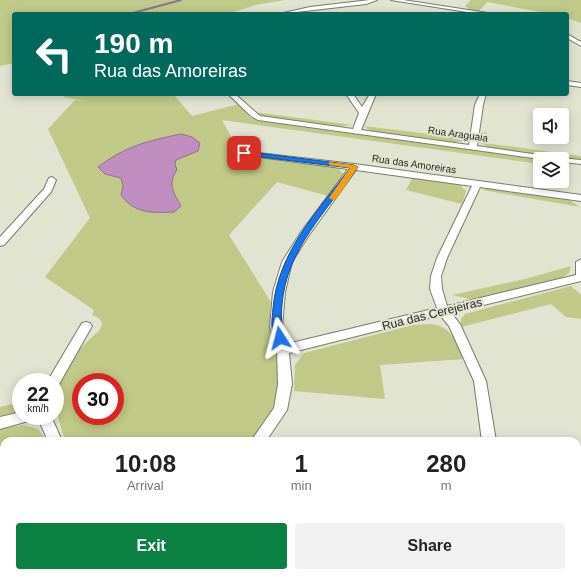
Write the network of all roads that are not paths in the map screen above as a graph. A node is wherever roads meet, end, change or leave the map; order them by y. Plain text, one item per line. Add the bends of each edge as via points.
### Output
1 (375, 0) edge
2 (393, 0) edge
3 (449, 0) edge
4 (462, 2) dead end
5 (442, 7) junction
6 (449, 8) junction
7 (456, 9) junction
8 (293, 12) edge
9 (445, 12) edge
10 (477, 12) edge
11 (569, 37) edge
12 (581, 44) edge
13 (569, 83) edge
14 (581, 85) edge
15 (234, 96) edge
16 (350, 96) edge
17 (372, 96) edge
18 (482, 96) edge
19 (363, 113) junction
20 (356, 132) junction
21 (473, 148) junction
22 (244, 153) dead end
23 (533, 156) edge
24 (569, 161) edge
25 (581, 162) edge
26 (354, 167) junction
27 (52, 180) dead end
28 (477, 184) junction
29 (581, 198) edge
30 (0, 243) edge
31 (581, 262) edge
32 (581, 277) edge
33 (444, 312) junction
34 (86, 326) dead end
35 (283, 350) junction
36 (58, 373) edge
37 (12, 420) edge
38 (0, 423) edge
39 (48, 425) edge
40 (53, 437) edge
41 (261, 437) edge
42 (489, 437) edge

1 - 8 street
2 - 5 street
3 - 5 street
4 - 7 street
5 - 6 street
6 - 7 street
6 - 9 street
7 - 10 street
11 - 12 street
13 - 14 street
15 - 20 street, Rua Araguaia via 258,118
16 - 19 street
17 - 19 street
18 - 21 street
19 - 20 street
20 - 21 street, Rua Araguaia
21 - 23 street, Rua Araguaia
22 - 26 street, Rua das Amoreiras
24 - 25 street
26 - 28 street, Rua das Amoreiras
26 - 35 street via 304,234 288,262 279,292 276,327
27 - 30 street via 48,190
28 - 29 street, Rua das Amoreiras
28 - 33 street via 436,276 436,289
31 - 32 street
32 - 33 street, Rua das Cerejeiras
33 - 35 street, Rua das Cerejeiras
33 - 42 street via 454,324 480,381
34 - 36 street
35 - 41 street via 284,384 280,410
37 - 38 street
39 - 40 street

